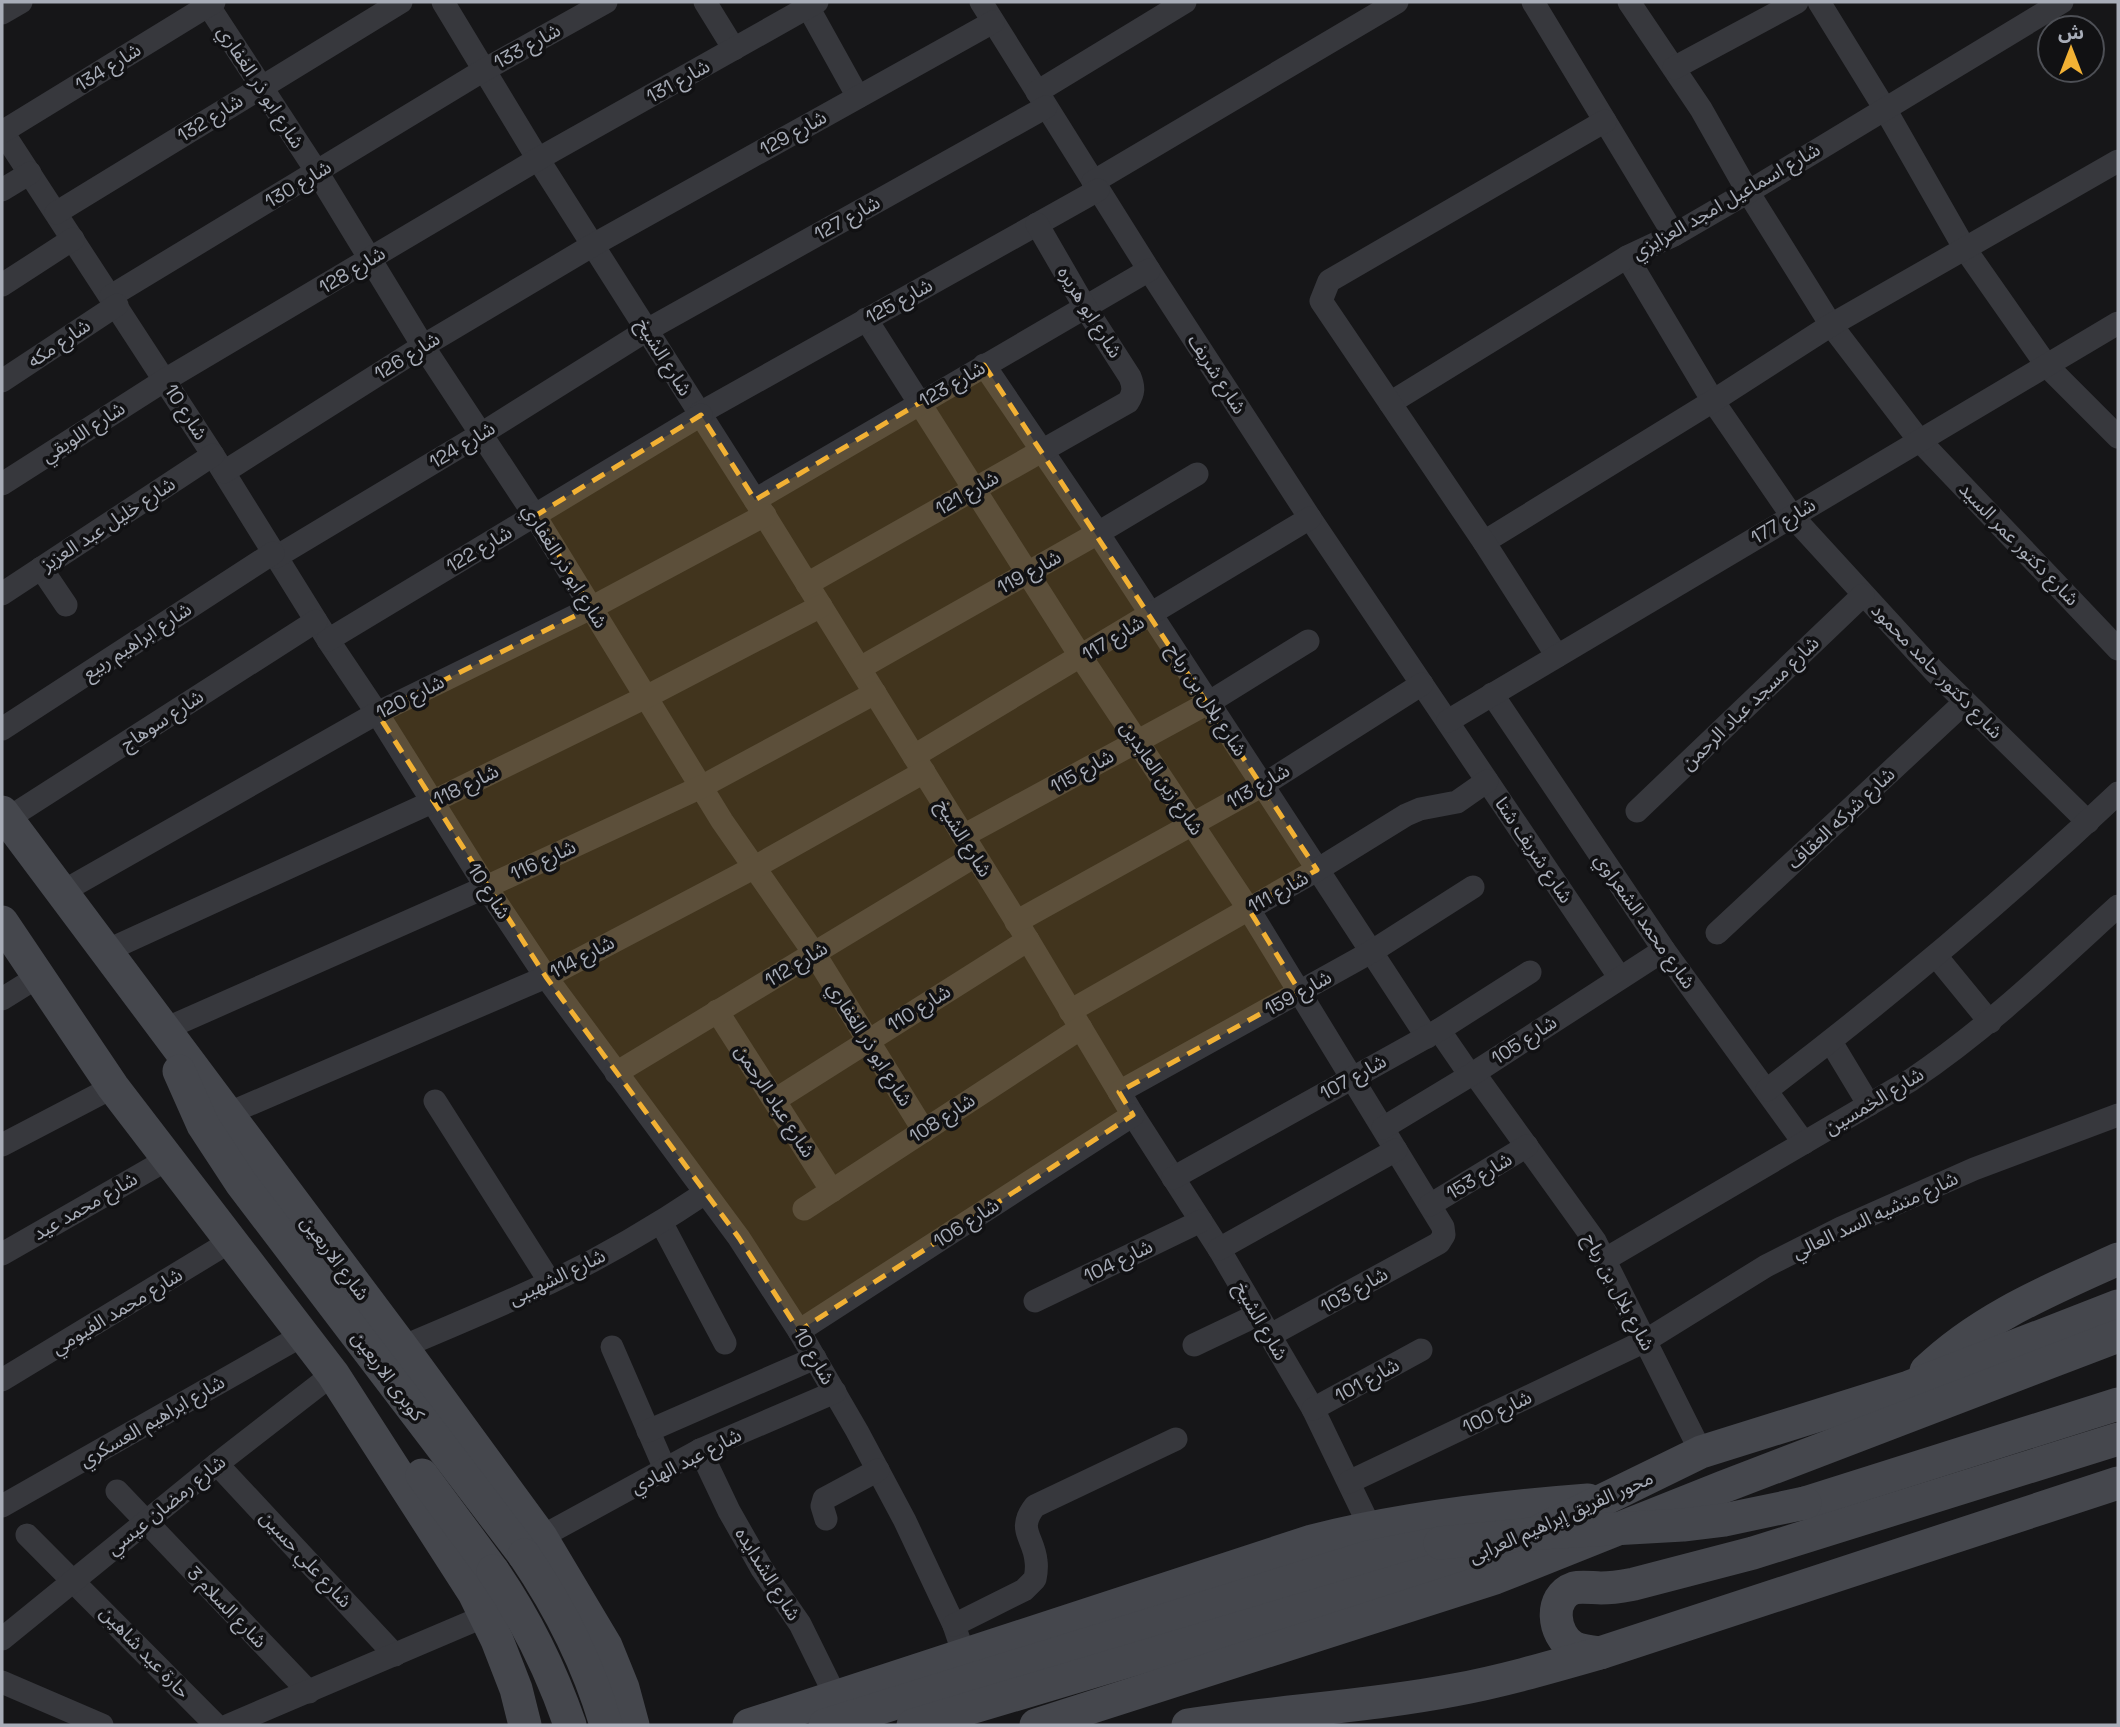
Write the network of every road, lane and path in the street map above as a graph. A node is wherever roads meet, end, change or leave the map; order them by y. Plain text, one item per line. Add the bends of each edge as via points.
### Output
1 (21, 2) edge
2 (401, 2) edge
3 (443, 2) edge
4 (606, 2) edge
5 (705, 2) edge
6 (1185, 2) edge
7 (1534, 2) edge
8 (1629, 2) edge
9 (1797, 2) edge
10 (1819, 2) edge
11 (2062, 2) edge
12 (209, 3) edge
13 (1391, 3) edge
14 (812, 4) edge
15 (991, 9) edge
16 (2, 13) edge
17 (734, 49) junction
18 (1674, 68) junction
19 (484, 71) junction
20 (260, 87) junction
21 (858, 97) junction
22 (1042, 99) junction
23 (1885, 109) junction
24 (1605, 121) junction
25 (2, 132) edge
26 (538, 159) junction
27 (2118, 161) edge
28 (317, 172) junction
29 (30, 173) junction
30 (1096, 186) junction
31 (2, 190) edge
32 (1748, 192) junction
33 (56, 213) junction
34 (1037, 224) junction
35 (1674, 235) junction
36 (73, 239) junction
37 (593, 245) junction
38 (1965, 249) junction
39 (1627, 257) junction
40 (370, 259) junction
41 (1149, 270) junction
42 (2, 285) edge
43 (114, 301) junction
44 (1085, 307) junction
45 (866, 319) junction
46 (2118, 323) edge
47 (1831, 325) junction
48 (647, 330) junction
49 (423, 346) junction
50 (984, 365) junction
51 (2047, 366) junction
52 (165, 380) junction
53 (2, 381) edge
54 (1713, 401) junction
55 (1128, 402) joint
56 (919, 403) junction
57 (1390, 403) junction
58 (700, 414) junction
59 (481, 434) junction
60 (2118, 437) edge
61 (1919, 440) junction
62 (1042, 450) junction
63 (219, 463) junction
64 (1197, 474) dead end
65 (2, 484) edge
66 (974, 489) junction
67 (760, 508) junction
68 (535, 516) junction
69 (1792, 516) junction
70 (1310, 518) junction
71 (1098, 533) junction
72 (1484, 542) junction
73 (275, 555) junction
74 (41, 568) junction
75 (1027, 573) junction
76 (807, 584) junction
77 (2, 594) edge
78 (1863, 595) junction
79 (66, 605) dead end
80 (821, 606) junction
81 (591, 608) junction
82 (1150, 615) junction
83 (322, 630) junction
84 (1308, 641) dead end
85 (2118, 649) edge
86 (1557, 656) junction
87 (1081, 657) junction
88 (860, 668) junction
89 (1422, 684) junction
90 (875, 693) junction
91 (1492, 695) junction
92 (646, 696) junction
93 (1965, 702) junction
94 (1208, 703) junction
95 (377, 713) junction
96 (1448, 721) junction
97 (2, 729) edge
98 (1138, 741) junction
99 (919, 764) junction
100 (1487, 781) junction
101 (1263, 785) junction
102 (701, 787) junction
103 (2118, 793) edge
104 (432, 802) junction
105 (1637, 811) dead end
106 (5, 815) edge
107 (2088, 822) junction
108 (1193, 823) junction
109 (969, 846) junction
110 (755, 867) junction
111 (1317, 870) junction
112 (486, 887) junction
113 (1473, 887) dead end
114 (62, 892) junction
115 (2118, 906) edge
116 (1248, 908) junction
117 (2, 922) edge
118 (1022, 931) junction
119 (1717, 933) dead end
120 (1664, 950) junction
121 (106, 951) junction
122 (814, 953) junction
123 (1371, 953) junction
124 (1936, 956) junction
125 (1530, 972) dead end
126 (38, 976) junction
127 (546, 976) junction
128 (1620, 978) junction
129 (1300, 992) junction
130 (2, 999) edge
131 (717, 1011) junction
132 (1075, 1019) junction
133 (1990, 1022) junction
134 (164, 1029) junction
135 (1433, 1033) junction
136 (867, 1041) junction
137 (1831, 1042) junction
138 (616, 1073) junction
139 (1472, 1074) junction
140 (1352, 1077) junction
141 (113, 1087) junction
142 (1767, 1090) junction
143 (1119, 1092) junction
144 (775, 1100) junction
145 (435, 1101) dead end
146 (1869, 1105) junction
147 (227, 1114) junction
148 (1133, 1115) junction
149 (2118, 1115) edge
150 (1383, 1128) junction
151 (924, 1130) junction
152 (1804, 1143) junction
153 (2, 1145) edge
154 (1527, 1146) junction
155 (1396, 1150) junction
156 (168, 1159) junction
157 (1173, 1178) junction
158 (832, 1191) junction
159 (705, 1193) junction
160 (1430, 1205) junction
161 (804, 1209) dead end
162 (661, 1222) junction
163 (1202, 1222) junction
164 (231, 1241) junction
165 (1440, 1243) joint
166 (1219, 1249) junction
167 (2, 1254) edge
168 (2118, 1259) edge
169 (1604, 1260) junction
170 (550, 1282) junction
171 (1035, 1301) dead end
172 (2118, 1306) edge
173 (1257, 1315) junction
174 (799, 1331) junction
175 (303, 1335) junction
176 (1269, 1336) junction
177 (2118, 1336) edge
178 (1644, 1340) junction
179 (725, 1343) dead end
180 (1194, 1345) dead end
181 (402, 1348) junction
182 (612, 1348) dead end
183 (1421, 1350) dead end
184 (815, 1358) junction
185 (333, 1374) junction
186 (2, 1380) edge
187 (1909, 1387) junction
188 (835, 1392) junction
189 (2118, 1405) edge
190 (1312, 1409) junction
191 (648, 1431) junction
192 (1176, 1439) dead end
193 (2118, 1439) edge
194 (700, 1450) junction
195 (1701, 1452) junction
196 (217, 1464) junction
197 (665, 1469) junction
198 (878, 1470) junction
199 (1349, 1482) junction
200 (2118, 1483) edge
201 (1723, 1487) junction
202 (117, 1491) dead end
203 (1604, 1499) junction
204 (2, 1506) edge
205 (826, 1519) dead end
206 (146, 1522) junction
207 (1370, 1527) junction
208 (27, 1535) dead end
209 (532, 1546) junction
210 (1754, 1553) junction
211 (74, 1580) junction
212 (485, 1616) junction
213 (7, 1627) edge
214 (959, 1640) junction
215 (1600, 1653) junction
216 (395, 1655) junction
217 (616, 1668) junction
218 (2, 1682) edge
219 (309, 1692) junction
220 (831, 1711) edge
221 (523, 1713) edge
222 (90, 1723) edge
223 (216, 1725) edge
224 (229, 1725) edge
225 (569, 1725) edge
226 (606, 1725) edge
227 (633, 1725) edge
228 (749, 1725) edge
229 (913, 1725) edge
230 (1036, 1725) edge
231 (1188, 1725) edge

1 - 16 street
2 - 20 street, شارع 132
3 - 19 street, شارع الشيخ
4 - 19 street, شارع 133
5 - 17 street
6 - 22 street, شارع 127
7 - 24 street
8 - 18 street, شارع دكتور عمر السيد
9 - 18 street
10 - 23 street
11 - 23 street, شارع اسماعيل امجد العزايزي
12 - 20 street, شارع ابو ذر الغفاري
12 - 25 street, شارع 134
13 - 30 street, شارع 125
14 - 17 street, شارع 131
14 - 21 street
15 - 21 street, شارع 129
15 - 22 street, شارع شريف
17 - 26 street, شارع 131
18 - 32 street, شارع دكتور عمر السيد
19 - 26 street, شارع الشيخ
19 - 28 street, شارع 130
20 - 28 street, شارع ابو ذر الغفاري
20 - 33 street, شارع 132
21 - 37 street, شارع 129
22 - 30 street, شارع شريف
22 - 48 street, شارع 127
23 - 32 street, شارع اسماعيل امجد العزايزي
23 - 38 street
24 - 35 street
24 - 57 street via 1329,281 1321,301
25 - 29 street, شارع 10
26 - 37 street, شارع الشيخ
26 - 40 street, شارع 128
27 - 38 street
28 - 40 street, شارع ابو ذر الغفاري
28 - 43 street, شارع 130
29 - 31 street
29 - 33 street, شارع 10
30 - 34 street, شارع 125
30 - 41 street, شارع شريف
32 - 35 street, شارع اسماعيل امجد العزايزي
32 - 47 street, شارع دكتور عمر السيد
33 - 36 street, شارع 10
34 - 44 street, شارع ابو هريره
34 - 45 street, شارع 125
35 - 39 street, شارع اسماعيل امجد العزايزي
36 - 42 street
36 - 43 street, شارع 10
37 - 48 street, شارع الشيخ
37 - 49 street, شارع 126
38 - 47 street
38 - 51 street
39 - 54 street, شارع دكتور حامد محمود
39 - 57 street, شارع اسماعيل امجد العزايزي
40 - 49 street, شارع ابو ذر الغفاري
40 - 52 street, شارع 128
41 - 44 street, شارع 123
41 - 70 street, شارع شريف
43 - 52 street, شارع 10
43 - 53 street, شارع مكه
44 - 50 street, شارع 123
44 - 55 street, شارع ابو هريره via 1130,377 1133,394
45 - 56 street, شارع زين العابدين
45 - 58 street, شارع 125
46 - 51 street, شارع 177
47 - 54 street
47 - 61 street, شارع دكتور عمر السيد
48 - 58 street, شارع الشيخ
48 - 59 street, شارع 124
49 - 59 street, شارع ابو ذر الغفاري
49 - 63 street, شارع 126
50 - 56 street, شارع 123
50 - 62 street, شارع بلال بن رباح
51 - 60 street
51 - 61 street, شارع 177
52 - 63 street, شارع 10
52 - 65 street, شارع اللويقي
54 - 69 street, شارع دكتور حامد محمود
54 - 72 street
55 - 62 street, شارع 121
56 - 66 street, شارع زين العابدين
56 - 67 street, شارع 123
57 - 72 street
58 - 67 street, شارع الشيخ
58 - 68 street, شارع 122
59 - 68 street, شارع ابو ذر الغفاري
59 - 73 street, شارع 124
61 - 69 street, شارع 177
61 - 85 street, شارع دكتور عمر السيد
62 - 66 street, شارع 121
62 - 71 street, شارع بلال بن رباح
63 - 73 street, شارع 10
63 - 74 street, شارع خليل عبد العزيز
64 - 71 street, شارع 119
66 - 75 street, شارع زين العابدين
66 - 76 street, شارع 121
67 - 76 street, شارع الشيخ
67 - 81 street, شارع 120
68 - 81 street, شارع ابو ذر الغفاري
68 - 83 street, شارع 122
69 - 78 street, شارع دكتور حامد محمود
69 - 86 street, شارع 177
70 - 82 street, شارع 117
70 - 89 street, شارع شريف
71 - 75 street, شارع 119
71 - 82 street, شارع بلال بن رباح
72 - 86 street
73 - 83 street, شارع 10
73 - 97 street, شارع ابراهيم ربيع
74 - 77 street, شارع خليل عبد العزيز
74 - 79 street
75 - 87 street, شارع زين العابدين
75 - 88 street, شارع 119
76 - 80 street, شارع الشيخ
78 - 93 street, شارع دكتور حامد محمود
78 - 105 street, شارع مسجد عباد الرحمن
80 - 88 street, شارع الشيخ
80 - 92 street, شارع 118
81 - 92 street, شارع ابو ذر الغفاري
81 - 95 street, شارع 120
82 - 87 street, شارع 117
82 - 94 street, شارع بلال بن رباح
83 - 95 street, شارع 10
83 - 106 street, شارع سوهاج
84 - 94 street, شارع 115
86 - 91 street, شارع 177
87 - 98 street, شارع زين العابدين
87 - 99 street, شارع 117
88 - 90 street, شارع الشيخ
89 - 96 street, شارع شريف
89 - 101 street, شارع 113
90 - 99 street, شارع الشيخ
90 - 102 street, شارع 116
91 - 96 street, شارع 177
91 - 120 street, شارع محمد الشعراوي
92 - 102 street, شارع ابو ذر الغفاري
92 - 104 street, شارع 118
93 - 107 street, شارع دكتور حامد محمود
93 - 119 street, شارع شركه العقاف
94 - 98 street, شارع 115
94 - 101 street, شارع بلال بن رباح
95 - 104 street, شارع 10
95 - 114 street, شارع 120
96 - 100 street, شارع شريف شتا
98 - 108 street, شارع زين العابدين
98 - 109 street, شارع 115
99 - 109 street, شارع الشيخ
99 - 110 street, شارع 114
100 - 111 street, شارع 111 via 1457,802 1406,815
100 - 128 street, شارع شريف شتا
101 - 108 street, شارع 113
101 - 111 street, شارع بلال بن رباح
102 - 110 street, شارع ابو ذر الغفاري
102 - 112 street, شارع 116
103 - 107 street
104 - 112 street, شارع 10
104 - 121 street, شارع 118
106 - 114 main road, شارع الاربعين
107 - 124 street
108 - 116 street, شارع زين العابدين
108 - 118 street, شارع 113
109 - 118 street, شارع الشيخ
109 - 122 street, شارع 112
110 - 122 street, شارع ابو ذر الغفاري
110 - 127 street, شارع 114
111 - 116 street, شارع 111
111 - 123 street, شارع بلال بن رباح
112 - 127 street, شارع 10
112 - 134 street, شارع 116
113 - 123 street, شارع 159
114 - 121 main road, شارع الاربعين
115 - 133 street, شارع الخمسين
116 - 129 street, شارع زين العابدين
116 - 132 street, شارع 111
117 - 126 main road
118 - 132 street, شارع الشيخ
118 - 136 street, شارع 110
120 - 128 street, شارع 105
120 - 142 street, شارع محمد الشعراوي
121 - 134 main road, شارع الاربعين
122 - 131 street, شارع 112
122 - 136 street, شارع ابو ذر الغفاري
123 - 129 street, شارع 159
123 - 135 street, شارع بلال بن رباح
124 - 133 street
124 - 137 street
125 - 135 street, شارع 107
126 - 130 street
126 - 141 main road
127 - 138 street, شارع 10
127 - 147 street, شارع 114
128 - 139 street, شارع 105
129 - 140 street, شارع زين العابدين
129 - 143 street, شارع 159
131 - 138 street, شارع 112
131 - 144 street, شارع عباد الرحمن
132 - 143 street, شارع الشيخ
132 - 151 street, شارع 108
133 - 146 street, شارع الخمسين via 1941,1060
134 - 147 main road, شارع الاربعين
134 - 209 main road, كوبرى الاربعين via 188,1094 221,1155
135 - 139 street, شارع بلال بن رباح
135 - 140 street, شارع 107
136 - 144 street, شارع 110
136 - 151 street, شارع ابو ذر الغفاري
137 - 142 street
137 - 146 street
138 - 159 street, شارع 10
139 - 150 street, شارع 105
139 - 154 street, شارع بلال بن رباح
140 - 150 street, شارع زين العابدين
140 - 157 street, شارع 107
141 - 153 street
141 - 156 main road
141 - 225 main road, كوبرى الاربعين, bridge via 168,1126 493,1571 536,1642
142 - 152 street, شارع محمد الشعراوي
143 - 148 street, شارع الشيخ
144 - 158 street, شارع عباد الرحمن
145 - 170 street
146 - 152 street, شارع الخمسين
147 - 181 main road, شارع الاربعين
148 - 157 street, شارع الشيخ
148 - 174 street, شارع 106
149 - 178 street, شارع منشيه السد العالي via 1974,1169 1842,1228 1766,1266
150 - 155 street, شارع زين العابدين
151 - 158 street, شارع 108
152 - 169 street, شارع الخمسين
154 - 160 street, شارع 153
154 - 169 street, شارع بلال بن رباح
155 - 160 street, شارع زين العابدين
155 - 166 street
156 - 164 main road
156 - 167 street, شارع محمد عيد
157 - 163 street, شارع الشيخ
158 - 161 street, شارع 108
159 - 162 street, شارع الشهيبى
159 - 174 street, شارع 10
160 - 165 street, شارع زين العابدين via 1443,1227
162 - 170 street, شارع الشهيبى
162 - 179 street
163 - 166 street, شارع الشيخ
163 - 171 street, شارع 104
164 - 175 main road
164 - 186 street, شارع محمد الفيومي
165 - 176 street, شارع 103
166 - 173 street, شارع الشيخ
168 - 187 main road via 2005,1312 1954,1346
169 - 178 street, شارع بلال بن رباح
170 - 181 street, شارع الشهيبى
172 - 187 main road, محور الفريق إبراهيم العرابى
173 - 176 street, شارع الشيخ
173 - 180 street
174 - 184 street, شارع 10
175 - 185 main road
175 - 204 street, شارع ابراهيم العسكري
176 - 190 street, شارع الشيخ
177 - 201 main road, محور الفريق إبراهيم العرابى
178 - 195 street, شارع بلال بن رباح
178 - 199 street, شارع 100
181 - 209 main road, شارع الاربعين
182 - 191 street
183 - 190 street, شارع 101
184 - 188 street, شارع 10
184 - 191 street
185 - 196 street, شارع رمضان عيسي
185 - 212 main road
187 - 195 main road, محور الفريق إبراهيم العرابى
188 - 194 street, شارع عبد الهادي
188 - 198 street, شارع 10
189 - 220 main road, bridge via 1805,1503 1724,1520 1440,1543 1368,1556
190 - 199 street, شارع الشيخ
191 - 197 street
192 - 214 street via 1035,1506 1026,1530 1037,1562 1035,1579
193 - 210 main road
194 - 197 street, شارع عبد الهادي
194 - 220 street, شارع الشدايده via 762,1569 800,1624
195 - 203 main road, محور الفريق إبراهيم العرابى
196 - 206 street, شارع رمضان عيسي
196 - 216 street, شارع علي حسين
197 - 209 street, شارع عبد الهادي
198 - 205 street via 824,1499
198 - 214 street, شارع 10
199 - 207 street, شارع الشيخ
200 - 215 main road
201 - 210 main road via 1728,1526
201 - 230 main road, محور الفريق إبراهيم العرابى via 1471,1586
202 - 206 street, شارع السلام 3
203 - 207 main road via 1488,1509
203 - 229 main road, محور الفريق إبراهيم العرابى via 1462,1562
206 - 211 street, شارع رمضان عيسي
206 - 219 street, شارع السلام 3
207 - 214 main road
208 - 211 street, حارة عيد شاهين
209 - 217 main road, شارع الاربعين via 594,1623
209 - 226 main road, كوبرى الاربعين, bridge via 578,1648
210 - 215 main road via 1634,1584 1570,1590 1558,1607 1560,1634 1581,1651
211 - 213 street, شارع رمضان عيسي
211 - 223 street, حارة عيد شاهين
212 - 216 street
212 - 221 main road
214 - 220 main road
215 - 231 main road via 1452,1691
216 - 219 street
217 - 221 main road via 609,1693 592,1713 554,1721 530,1710
217 - 227 main road, شارع الاربعين
218 - 222 street
219 - 224 street
220 - 228 main road

